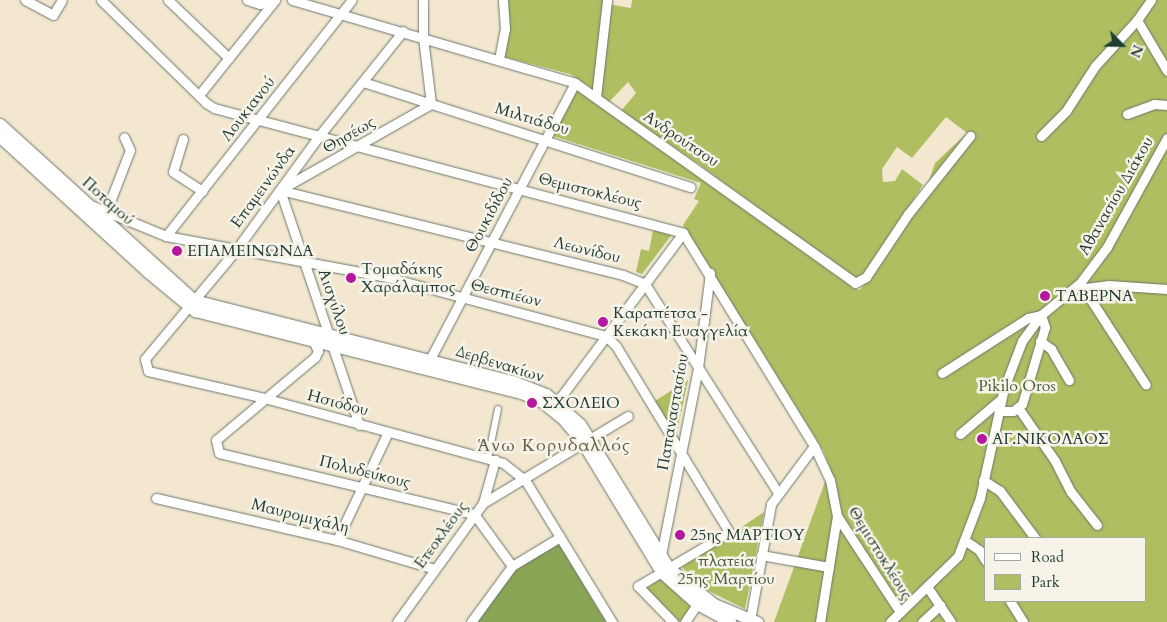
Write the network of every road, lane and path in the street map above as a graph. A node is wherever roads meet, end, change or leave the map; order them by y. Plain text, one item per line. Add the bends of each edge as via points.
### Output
1 (25, 0) edge
2 (62, 0) edge
3 (101, 0) edge
4 (168, 0) edge
5 (247, 0) edge
6 (268, 0) edge
7 (275, 0) edge
8 (292, 0) edge
9 (352, 0) edge
10 (423, 0) edge
11 (504, 0) edge
12 (607, 0) edge
13 (1151, 0) edge
14 (342, 14) junction
15 (1137, 20) junction
16 (403, 31) junction
17 (423, 37) junction
18 (229, 58) junction
19 (499, 59) junction
20 (1167, 71) edge
21 (363, 82) junction
22 (575, 83) junction
23 (199, 95) junction
24 (596, 97) junction
25 (431, 104) junction
26 (1167, 105) edge
27 (1127, 114) dead end
28 (259, 120) junction
29 (0, 124) edge
30 (0, 136) edge
31 (320, 136) junction
32 (970, 136) dead end
33 (1041, 136) dead end
34 (124, 137) dead end
35 (183, 139) dead end
36 (546, 139) junction
37 (1167, 139) edge
38 (358, 147) junction
39 (691, 187) dead end
40 (520, 188) junction
41 (280, 190) junction
42 (202, 191) junction
43 (86, 203) junction
44 (106, 212) junction
45 (683, 233) junction
46 (166, 236) junction
47 (492, 242) junction
48 (236, 250) junction
49 (303, 259) junction
50 (710, 273) junction
51 (645, 284) junction
52 (1083, 285) junction
53 (1167, 289) edge
54 (462, 297) junction
55 (192, 304) junction
56 (1041, 315) junction
57 (606, 336) junction
58 (331, 340) junction
59 (313, 341) junction
60 (1040, 341) junction
61 (144, 359) joint
62 (429, 361) junction
63 (698, 368) junction
64 (942, 373) dead end
65 (1068, 380) dead end
66 (1146, 385) dead end
67 (264, 398) junction
68 (1000, 400) junction
69 (556, 402) junction
70 (498, 409) dead end
71 (1018, 409) junction
72 (998, 410) junction
73 (628, 416) dead end
74 (359, 425) junction
75 (388, 432) junction
76 (960, 434) dead end
77 (586, 440) junction
78 (814, 446) junction
79 (681, 453) junction
80 (491, 459) junction
81 (525, 480) junction
82 (983, 480) junction
83 (362, 487) junction
84 (778, 493) junction
85 (156, 498) dead end
86 (483, 503) junction
87 (474, 514) junction
88 (837, 516) junction
89 (1097, 525) dead end
90 (560, 537) junction
91 (1034, 537) edge
92 (337, 540) junction
93 (966, 541) junction
94 (661, 555) junction
95 (761, 555) junction
96 (984, 558) edge
97 (512, 566) junction
98 (829, 567) junction
99 (436, 568) junction
100 (666, 570) junction
101 (928, 588) junction
102 (1011, 602) edge
103 (697, 604) junction
104 (940, 605) junction
105 (900, 612) junction
106 (401, 621) edge
107 (753, 621) edge
108 (471, 622) edge
109 (612, 622) edge
110 (672, 622) edge
111 (685, 622) edge
112 (731, 622) edge
113 (820, 622) edge
114 (890, 622) edge
115 (922, 622) edge
116 (951, 622) edge
117 (1023, 622) edge

1 - 2 street via 53,15
3 - 23 street, Θεμιστοκλέους
4 - 18 street
5 - 6 street via 260,4
7 - 18 street
8 - 14 street, Ανδρούτσου
9 - 14 street, Λουκιανού
10 - 17 street
11 - 19 street via 505,29
12 - 24 street
13 - 15 street
14 - 16 street, Ανδρούτσου
14 - 28 street, Λουκιανού
15 - 20 street
15 - 33 street via 1095,66 1066,111
16 - 17 street, Ανδρούτσου
16 - 21 street, Επαμεινώνδα
17 - 19 street, Ανδρούτσου
17 - 25 street
18 - 23 street
19 - 22 street, Ανδρούτσου
21 - 25 street, Μιλτιάδου
21 - 31 street, Επαμεινώνδα
22 - 24 street, Ανδρούτσου
22 - 36 street, Θουκιδίδου
23 - 28 street, Θεμιστοκλέους via 214,108
24 - 32 street, Ανδρούτσου via 855,282 866,277 908,214
25 - 36 street, Μιλτιάδου
25 - 38 street, Θησέως
26 - 27 street via 1154,104
28 - 31 street, Θεμιστοκλέους
28 - 42 street, Λουκιανού
29 - 43 street, Ποταμού
30 - 55 street, Ποταμού
31 - 38 street, Θεμιστοκλέους
31 - 41 street, Επαμεινώνδα
34 - 44 street via 130,150
35 - 42 street via 173,172
36 - 39 street, Μιλτιάδου
36 - 40 street, Θουκιδίδου
37 - 52 street, Αθανασίου Διάκου
38 - 40 street, Θεμιστοκλέους
38 - 41 street, Θησέως
40 - 45 street, Θεμιστοκλέους
40 - 47 street, Θουκιδίδου
41 - 47 street, Λεωνίδου
41 - 48 street, Επαμεινώνδα
41 - 49 street, Αισχύλου
42 - 46 street, Λουκιανού
43 - 44 street, Θεσπιέων
43 - 55 street, Ποταμού
44 - 46 street, Θεσπιέων
45 - 50 street, Θεμιστοκλέους
45 - 51 street
46 - 48 street, Θεσπιέων
47 - 51 street, Λεωνίδου via 623,275
47 - 54 street, Θουκιδίδου
48 - 49 street, Θεσπιέων
48 - 55 street, Επαμεινώνδα
49 - 54 street, Θεσπιέων
49 - 58 street, Αισχύλου
50 - 63 street, Παπαναστασίου
50 - 78 street, Θεμιστοκλέους
51 - 57 street
51 - 63 street
52 - 53 street
52 - 56 street, Αθανασίου Διάκου
52 - 66 street
54 - 57 street, Θεσπιέων
54 - 62 street, Θουκιδίδου
55 - 58 street, Δερβενακίων
55 - 59 street, Δερβενακίων
55 - 61 street, Επαμεινώνδα
56 - 60 street via 1045,322
56 - 64 street via 1028,318
56 - 68 street, Αθανασίου Διάκου via 1022,341
57 - 69 street
57 - 79 street via 616,346
58 - 59 street, Δερβενακίων
58 - 62 street, Δερβενακίων
58 - 74 street, Αισχύλου
58 - 77 street, Δερβενακίων via 532,397 563,418
59 - 67 street via 318,352 315,357
60 - 65 street via 1051,349
60 - 71 street
61 - 67 street, Ησιόδου via 148,371
62 - 69 street, Δερβενακίων via 523,384
63 - 79 street, Παπαναστασίου
63 - 84 street
67 - 74 street, Ησιόδου
67 - 83 street, Πολυδεύκους via 216,440 219,453
68 - 72 street, Αθανασίου Διάκου
68 - 76 street
69 - 77 street, Δερβενακίων via 570,412
70 - 80 street
71 - 72 street
71 - 89 street via 1055,460 1071,492
72 - 82 street, Αθανασίου Διάκου
73 - 77 street
74 - 75 street, Ησιόδου
75 - 80 street, Ησιόδου
75 - 83 street
77 - 81 street
77 - 94 street, Δερβενακίων
77 - 100 street, Δερβενακίων
78 - 84 street
78 - 88 street, Θεμιστοκλέους via 830,480
79 - 94 street, Παπαναστασίου
79 - 100 street via 729,532
80 - 81 street, Ησιόδου
80 - 86 street, Ετεοκλέους
81 - 86 street
81 - 90 street
82 - 91 street via 1000,491
82 - 93 street, Αθανασίου Διάκου
83 - 87 street, Πολυδεύκους
83 - 92 street
84 - 95 street via 771,504
85 - 92 street, Μαυρομιχάλη
86 - 87 street, Ετεοκλέους
87 - 97 street
87 - 99 street, Ετεοκλέους
88 - 98 street
88 - 105 street, Θεμιστοκλέους
90 - 97 street
90 - 109 street
92 - 99 street, Μαυρομιχάλη
93 - 96 street
93 - 101 street, Αθανασίου Διάκου via 958,556
94 - 100 street, Δερβενακίων
95 - 98 street
95 - 107 street
97 - 108 street
98 - 113 street
99 - 106 street, Ετεοκλέους
100 - 103 street, Δερβενακίων
100 - 107 street, Δερβενακίων via 705,598
100 - 110 street via 638,586
101 - 104 street
101 - 105 street, Αθανασίου Διάκου
102 - 117 street
103 - 111 street
103 - 112 street, Δερβενακίων
104 - 115 street
104 - 116 street
105 - 114 street, Αθανασίου Διάκου

